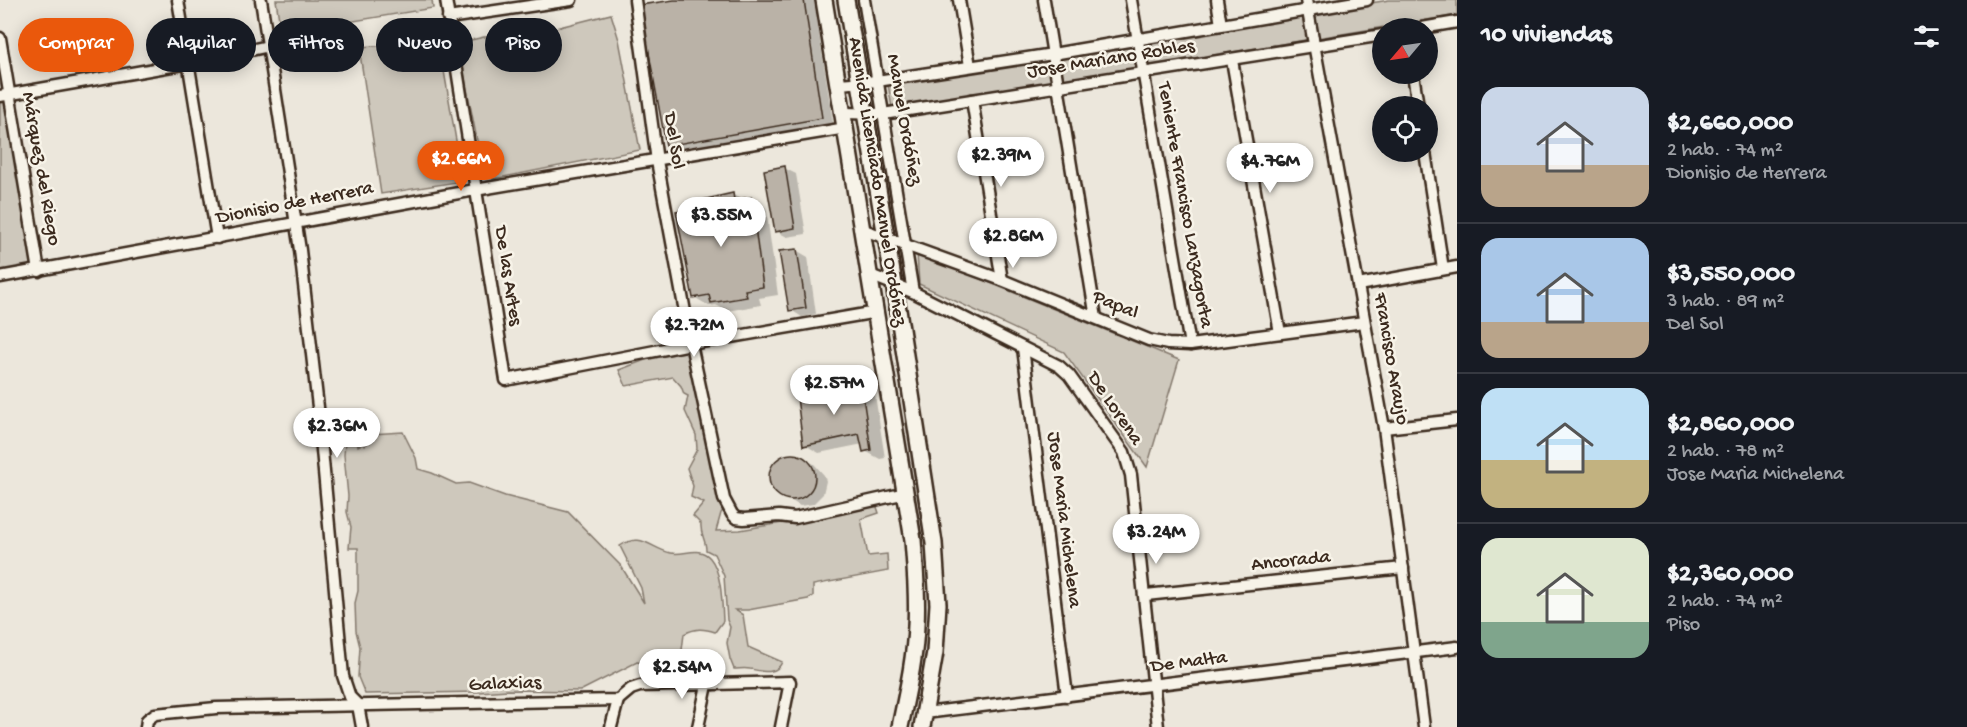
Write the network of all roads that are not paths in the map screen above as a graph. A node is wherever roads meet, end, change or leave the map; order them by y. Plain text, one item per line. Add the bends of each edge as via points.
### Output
1 (178, 0) edge
2 (261, 0) edge
3 (446, 0) edge
4 (571, 0) edge
5 (635, 0) edge
6 (824, 0) edge
7 (846, 0) edge
8 (864, 0) edge
9 (959, 0) edge
10 (1044, 0) edge
11 (1131, 0) edge
12 (1217, 0) edge
13 (1368, 0) edge
14 (1307, 5) edge
15 (181, 18) edge
16 (448, 18) joint
17 (1457, 22) edge
18 (1221, 25) junction
19 (1438, 25) edge
20 (1372, 37) edge
21 (0, 38) edge
22 (1137, 39) junction
23 (1315, 45) junction
24 (268, 46) joint
25 (256, 49) edge
26 (1053, 54) junction
27 (1232, 60) junction
28 (970, 66) junction
29 (146, 70) edge
30 (190, 72) edge
31 (272, 72) edge
32 (456, 72) edge
33 (1143, 73) junction
34 (878, 81) junction
35 (860, 83) junction
36 (839, 84) junction
37 (1058, 86) junction
38 (5, 95) edge
39 (972, 100) junction
40 (865, 113) junction
41 (883, 114) junction
42 (845, 120) junction
43 (657, 161) junction
44 (1427, 162) edge
45 (475, 190) junction
46 (296, 222) junction
47 (864, 230) junction
48 (217, 238) junction
49 (885, 238) junction
50 (906, 245) junction
51 (1457, 267) edge
52 (1443, 269) junction
53 (39, 271) junction
54 (870, 274) junction
55 (0, 277) edge
56 (1002, 280) junction
57 (894, 284) junction
58 (1358, 285) junction
59 (913, 292) junction
60 (877, 312) junction
61 (1096, 318) junction
62 (1364, 322) junction
63 (1280, 333) junction
64 (691, 344) junction
65 (1190, 345) junction
66 (1023, 348) junction
67 (1457, 420) edge
68 (1384, 428) junction
69 (906, 493) junction
70 (1403, 568) junction
71 (1146, 595) junction
72 (1457, 647) edge
73 (1414, 653) junction
74 (707, 685) junction
75 (1153, 686) junction
76 (1067, 696) junction
77 (618, 700) junction
78 (358, 705) junction
79 (923, 720) edge
80 (146, 724) edge
81 (362, 727) edge
82 (611, 727) edge
83 (698, 727) edge
84 (781, 727) edge
85 (900, 727) edge
86 (1158, 727) edge
87 (1424, 727) edge

1 - 15 street
2 - 24 street
3 - 16 street, De las Artes
4 - 16 street
5 - 43 street, Del Sol
6 - 36 main road, Avenida Licenciado Manuel Ordóñez
7 - 35 main road, Avenida Licenciado Manuel Ordóñez
8 - 34 street, Manuel Ordóñez
9 - 28 street
10 - 26 street
11 - 22 street, Teniente Francisco Lanzagorta
12 - 18 street
13 - 14 street, Jose Mariano Robles
14 - 18 street, Jose Mariano Robles
14 - 23 street, Francisco Araujo
17 - 19 street
18 - 22 street, Jose Mariano Robles
20 - 23 street, Jose Mariano Robles
21 - 38 street, Márquez del Riego
22 - 26 street, Jose Mariano Robles
22 - 33 street, Teniente Francisco Lanzagorta
23 - 27 street, Jose Mariano Robles
23 - 58 street, Francisco Araujo
24 - 25 street
26 - 28 street, Jose Mariano Robles
26 - 37 street
27 - 33 street, Jose Mariano Robles
27 - 63 street
28 - 34 street, Jose Mariano Robles
29 - 38 street
30 - 48 street
31 - 46 street
32 - 45 street, De las Artes
33 - 37 street, Jose Mariano Robles
33 - 65 street, Teniente Francisco Lanzagorta
34 - 35 street, Jose Mariano Robles
34 - 41 street, Manuel Ordóñez
35 - 36 street, Jose Mariano Robles
35 - 40 main road, Avenida Licenciado Manuel Ordóñez
36 - 42 main road, Avenida Licenciado Manuel Ordóñez
37 - 39 street, Jose Mariano Robles
37 - 61 street
38 - 53 street, Márquez del Riego
39 - 41 street, Jose Mariano Robles
39 - 56 street
40 - 41 street, Jose Mariano Robles
40 - 42 street, Jose Mariano Robles
40 - 49 main road, Avenida Licenciado Manuel Ordóñez
41 - 50 street, Manuel Ordóñez
42 - 43 street, Dionisio de Herrera
42 - 47 main road, Avenida Licenciado Manuel Ordóñez
43 - 45 street, Dionisio de Herrera
43 - 64 street, Del Sol
44 - 52 street
45 - 46 street, Dionisio de Herrera
45 - 64 street, De las Artes via 506,380
46 - 48 street, Dionisio de Herrera
46 - 78 street via 343,676 350,697
47 - 49 street, Papal
47 - 54 main road, Avenida Licenciado Manuel Ordóñez
48 - 53 street, Dionisio de Herrera
49 - 50 street, Papal
49 - 57 main road, Avenida Licenciado Manuel Ordóñez
50 - 56 street, Papal
50 - 59 street, Manuel Ordóñez
51 - 52 street
52 - 58 street
53 - 55 street, Dionisio de Herrera
54 - 57 street, De Lorena
54 - 60 main road, Avenida Licenciado Manuel Ordóñez
56 - 61 street, Papal
57 - 59 street, De Lorena
57 - 79 main road, Avenida Licenciado Manuel Ordóñez via 934,543 938,604 935,652
58 - 62 street, Francisco Araujo
59 - 66 street, De Lorena
60 - 64 street
60 - 69 main road, Avenida Licenciado Manuel Ordóñez
61 - 65 street, Papal via 1149,340
62 - 63 street, Papal
62 - 68 street, Francisco Araujo
63 - 65 street, Papal
64 - 69 street, Del Sol via 724,499 736,518 802,517
66 - 71 street, De Lorena via 1069,375 1124,452 1131,475
66 - 76 street, Jose Maria Michelena
67 - 68 street
68 - 70 street, Francisco Araujo
69 - 85 main road, Avenida Licenciado Manuel Ordóñez via 917,591 910,681
70 - 71 street, Ancorada
70 - 73 street, Francisco Araujo
71 - 75 street, De Lorena
72 - 73 street, De Malta
73 - 75 street, De Malta
73 - 87 street, Francisco Araujo
74 - 77 street, Galaxias via 640,686
74 - 83 street
74 - 84 street, Galaxias via 790,682
75 - 76 street, De Malta
75 - 86 street, De Lorena
76 - 79 street, De Malta
77 - 78 street, Galaxias
77 - 82 street
78 - 80 street, Galaxias via 216,708 155,714
78 - 81 street

